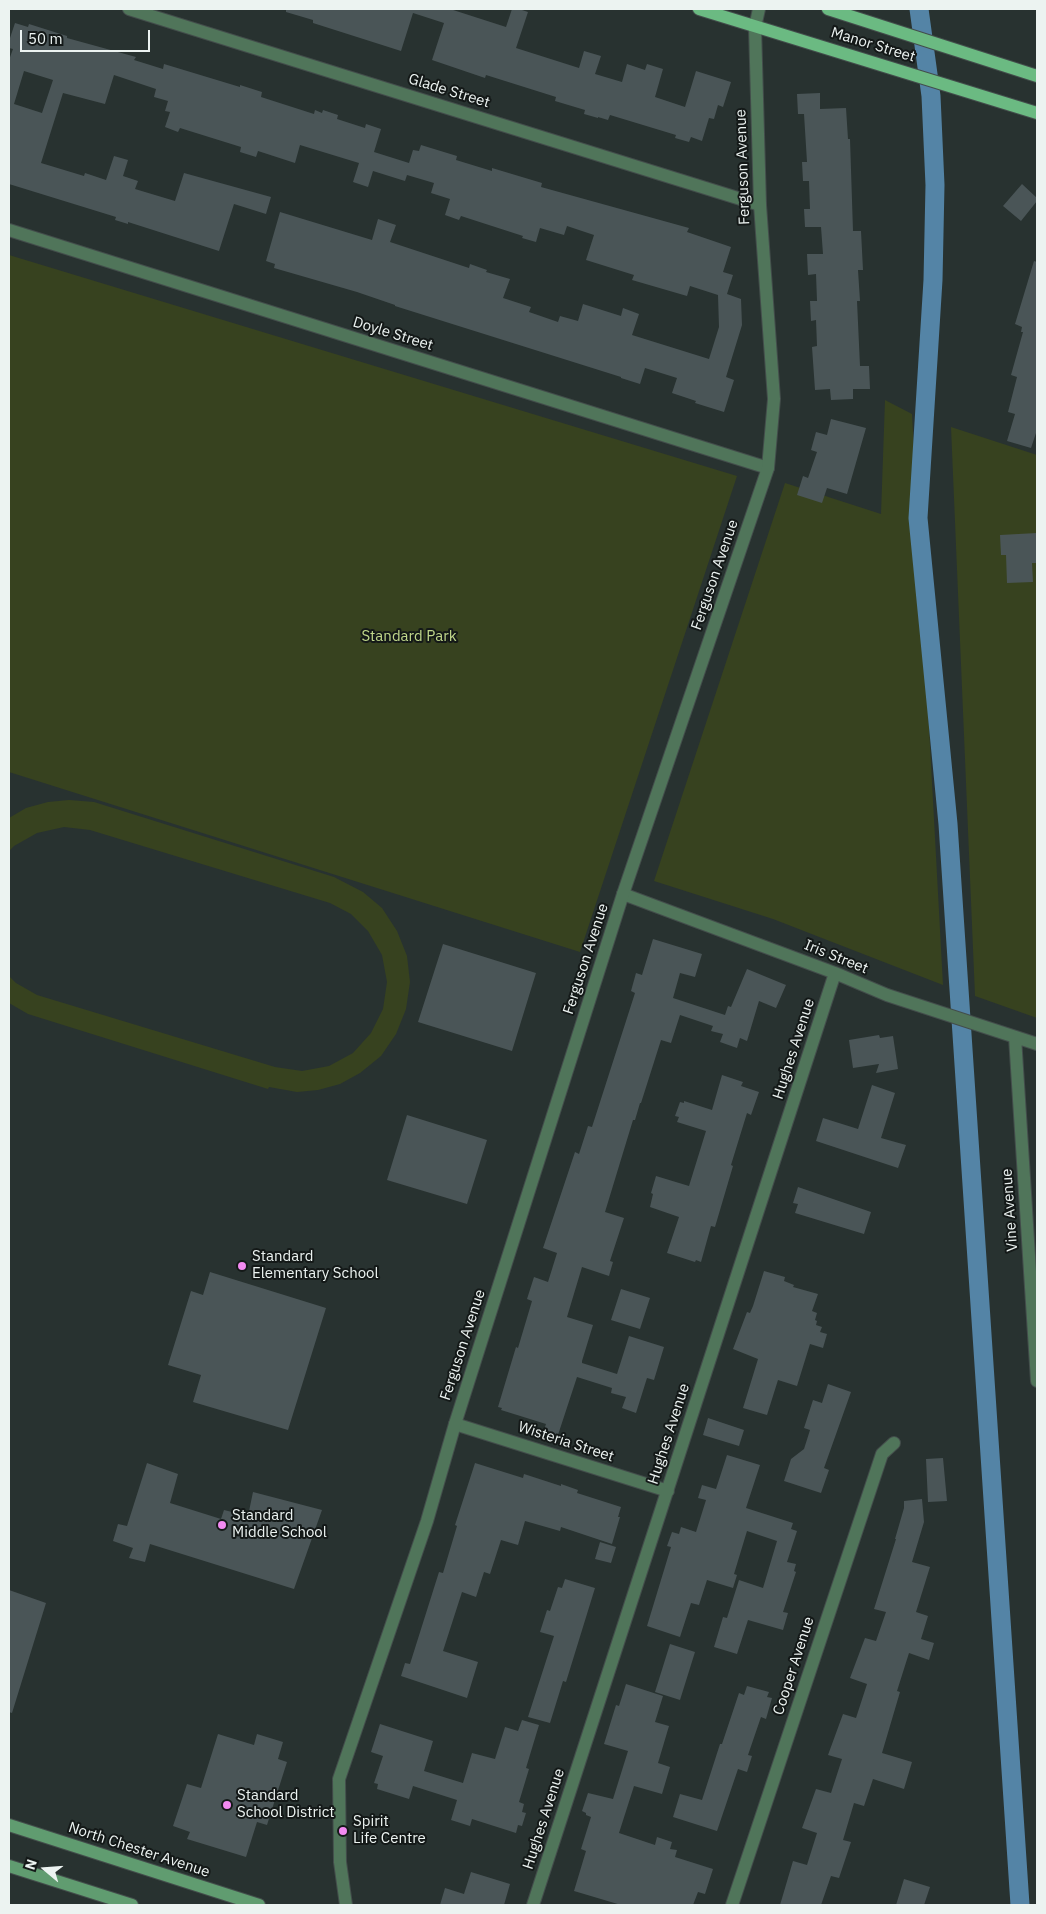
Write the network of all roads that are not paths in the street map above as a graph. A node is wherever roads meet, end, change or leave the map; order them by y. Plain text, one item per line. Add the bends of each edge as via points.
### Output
1 (129, 9) edge
2 (699, 9) edge
3 (759, 9) edge
4 (828, 9) edge
5 (755, 27) junction
6 (1037, 76) edge
7 (1037, 113) edge
8 (760, 205) junction
9 (9, 230) edge
10 (768, 468) junction
11 (624, 894) junction
12 (835, 973) junction
13 (1015, 1037) junction
14 (1037, 1044) edge
15 (1035, 1324) edge
16 (1037, 1380) edge
17 (455, 1424) junction
18 (894, 1443) dead end
19 (668, 1491) junction
20 (9, 1825) edge
21 (9, 1866) edge
22 (129, 1905) edge
23 (260, 1905) edge
24 (346, 1905) edge
25 (533, 1905) edge
26 (732, 1905) edge

1 - 8 street, Glade Street
2 - 5 main road, Manor Street
3 - 5 street, Ferguson Avenue
4 - 6 main road, Manor Street
5 - 7 main road, Manor Street
5 - 8 street, Ferguson Avenue
8 - 10 street, Ferguson Avenue via 774,399
9 - 10 street, Doyle Street
10 - 11 street, Ferguson Avenue
11 - 12 street, Iris Street
11 - 17 street, Ferguson Avenue
12 - 13 street, Iris Street via 887,996
12 - 19 street, Hughes Avenue
13 - 14 street, Iris Street
13 - 15 street, Vine Avenue
15 - 16 street, Vine Avenue
17 - 19 street, Wisteria Street
17 - 24 street, Ferguson Avenue via 427,1521 339,1779 340,1862
18 - 26 street, Cooper Avenue via 882,1454
19 - 25 street, Hughes Avenue
20 - 23 main road, North Chester Avenue
21 - 22 main road

